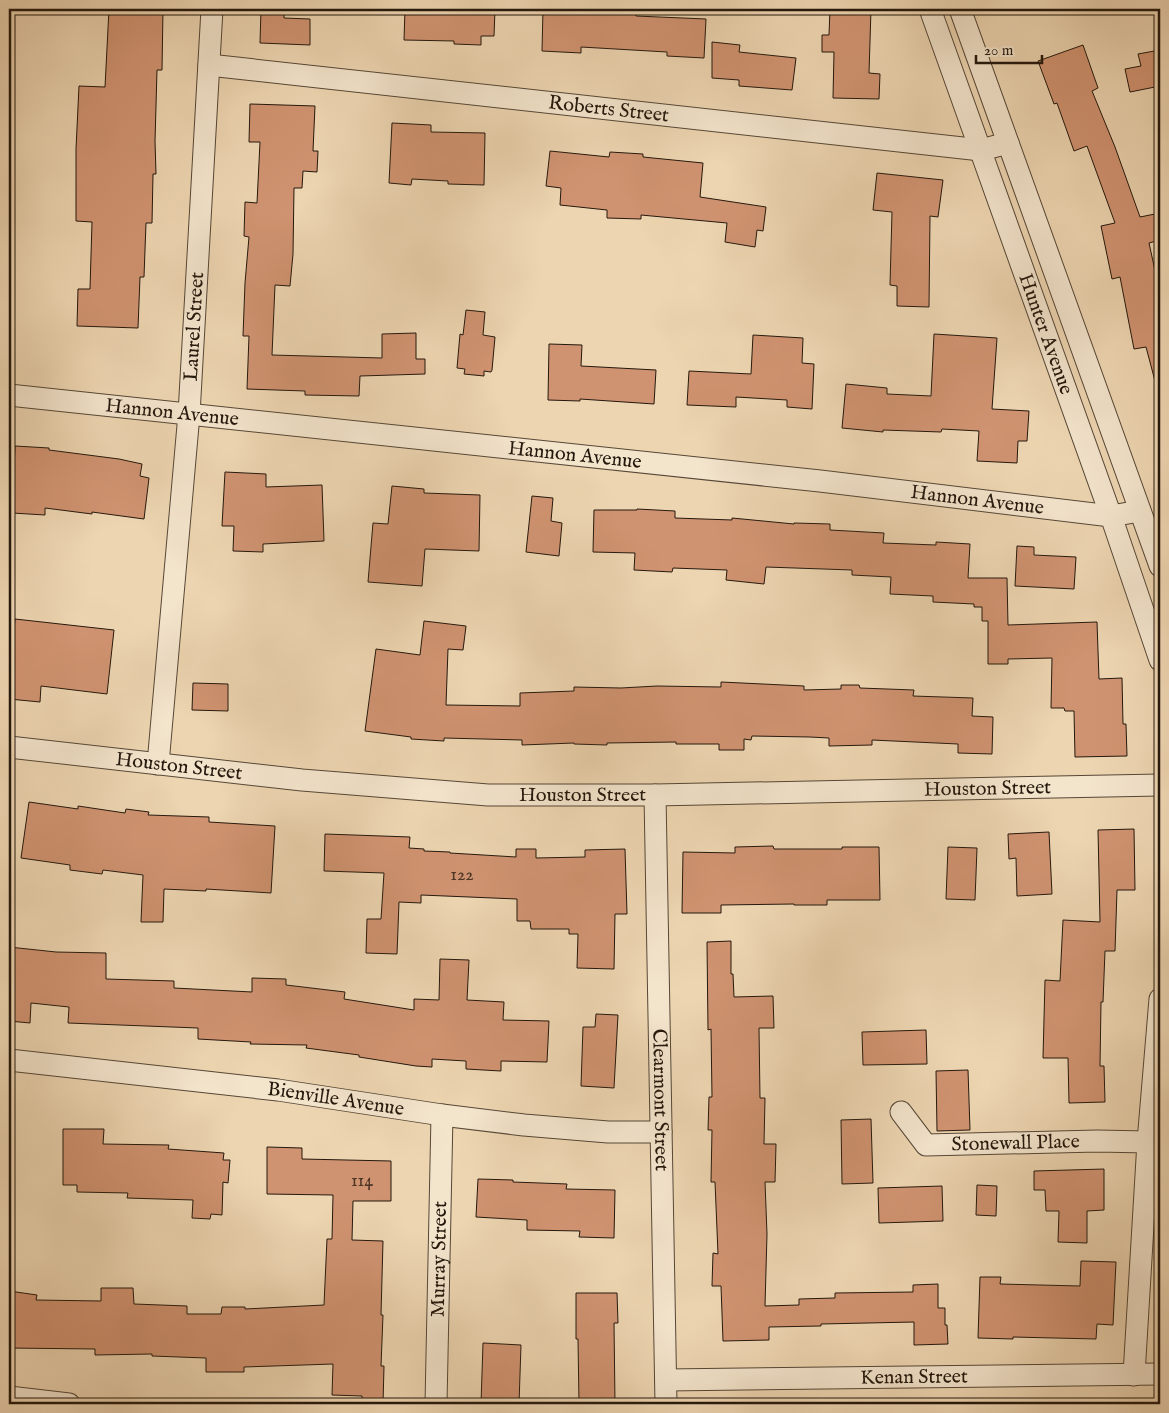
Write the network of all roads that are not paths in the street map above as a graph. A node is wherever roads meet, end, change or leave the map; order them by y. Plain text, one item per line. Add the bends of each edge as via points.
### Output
1 (212, 9) edge
2 (930, 9) edge
3 (960, 9) edge
4 (209, 65) junction
5 (1008, 143) junction
6 (981, 150) junction
7 (9, 394) edge
8 (189, 414) junction
9 (1140, 511) junction
10 (1111, 516) junction
11 (1160, 566) edge
12 (1160, 660) edge
13 (9, 747) edge
14 (158, 764) junction
15 (1160, 785) edge
16 (655, 795) junction
17 (1160, 999) edge
18 (9, 1060) edge
19 (901, 1112) dead end
20 (442, 1115) junction
21 (661, 1132) junction
22 (1148, 1142) junction
23 (1160, 1374) edge
24 (1134, 1375) junction
25 (666, 1380) junction
26 (9, 1397) edge
27 (69, 1404) edge
28 (436, 1404) edge
29 (666, 1404) edge

1 - 4 street, Laurel Street
2 - 6 street, Hunter Avenue
3 - 5 street, Hunter Avenue
4 - 6 street, Roberts Street
4 - 8 street, Laurel Street
5 - 6 street, Roberts Street
5 - 9 street, Hunter Avenue
6 - 10 street, Hunter Avenue
7 - 8 street, Hannon Avenue
8 - 10 street, Hannon Avenue via 820,481
8 - 14 street, Laurel Street
9 - 10 street, Hannon Avenue
9 - 11 street, Hunter Avenue
10 - 12 street, Hunter Avenue
13 - 14 street, Houston Street
14 - 16 street, Houston Street via 488,796
15 - 16 street, Houston Street
16 - 21 street, Clearmont Street
17 - 22 street
18 - 20 street, Bienville Avenue via 278,1090
19 - 22 street, Stonewall Place via 926,1145
20 - 21 street, Bienville Avenue via 608,1132
20 - 28 street, Murray Street
21 - 25 street, Clearmont Street
22 - 24 street
23 - 24 street, Kenan Street
24 - 25 street, Kenan Street
25 - 29 street, Clearmont Street
26 - 27 street

